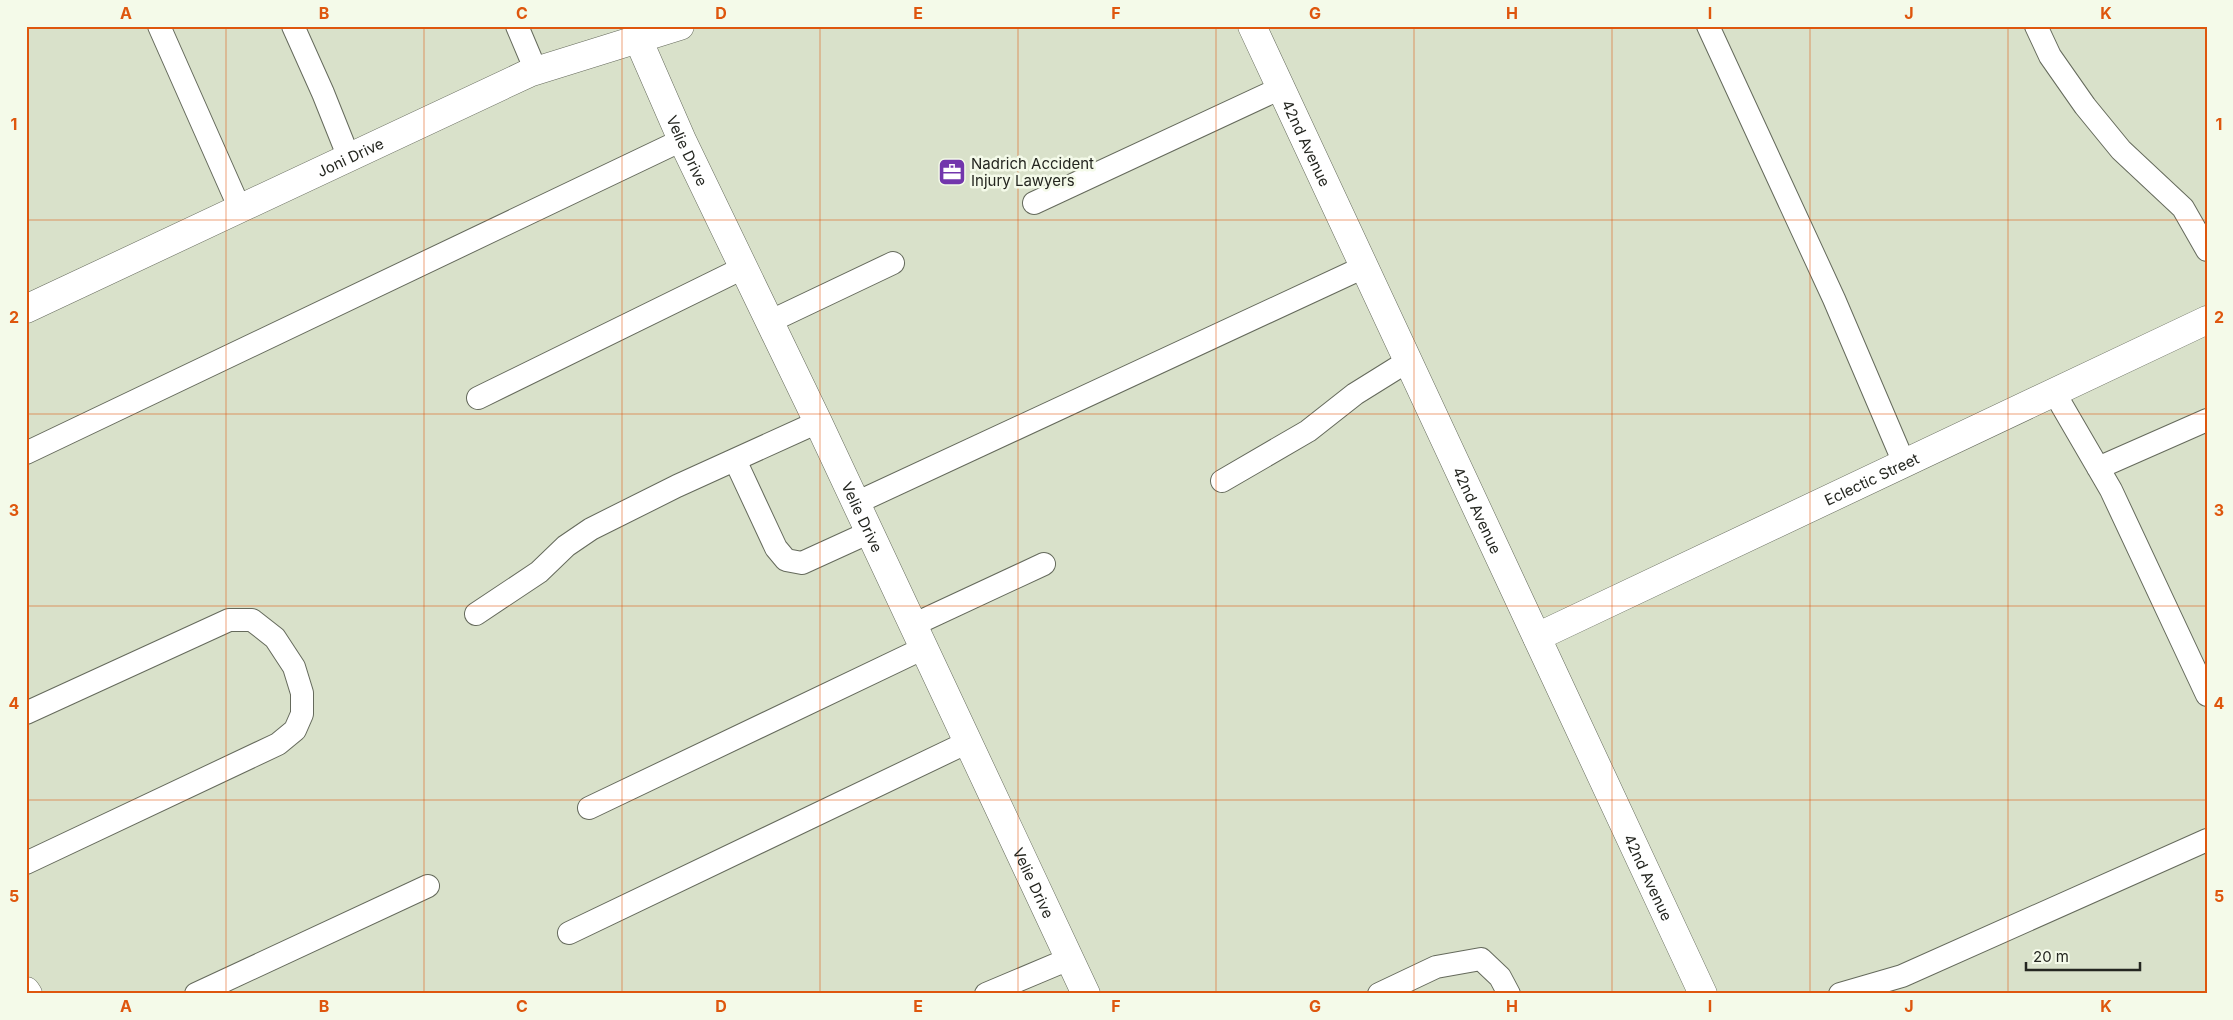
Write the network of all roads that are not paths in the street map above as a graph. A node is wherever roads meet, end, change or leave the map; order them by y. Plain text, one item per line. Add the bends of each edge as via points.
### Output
1 (159, 26) edge
2 (293, 26) edge
3 (517, 26) edge
4 (680, 26) edge
5 (1252, 26) edge
6 (1708, 26) edge
7 (2036, 26) edge
8 (638, 39) junction
9 (536, 71) junction
10 (1281, 88) junction
11 (682, 140) junction
12 (349, 158) junction
13 (1034, 203) dead end
14 (240, 209) junction
15 (2207, 250) edge
16 (893, 263) dead end
17 (745, 267) junction
18 (1364, 268) junction
19 (26, 309) edge
20 (2207, 320) edge
21 (771, 321) junction
22 (1408, 361) junction
23 (2054, 392) junction
24 (478, 398) dead end
25 (2207, 420) edge
26 (818, 422) junction
27 (26, 453) edge
28 (734, 460) junction
29 (1904, 463) junction
30 (2098, 468) junction
31 (1222, 481) dead end
32 (856, 503) junction
33 (870, 532) junction
34 (1044, 564) dead end
35 (476, 614) dead end
36 (918, 636) junction
37 (1537, 637) junction
38 (2207, 695) edge
39 (26, 712) edge
40 (968, 742) junction
41 (589, 808) dead end
42 (2207, 840) edge
43 (26, 863) edge
44 (428, 886) dead end
45 (569, 933) dead end
46 (1069, 958) junction
47 (196, 994) edge
48 (986, 994) edge
49 (1086, 994) edge
50 (1379, 994) edge
51 (1509, 994) edge
52 (1703, 994) edge
53 (1840, 994) edge

1 - 14 lane
2 - 12 lane
3 - 9 lane
4 - 8 street, Joni Drive
5 - 10 street, 42nd Avenue
6 - 29 lane via 1834,299
7 - 15 lane via 2050,56 2085,106 2121,150 2183,208
8 - 9 street, Joni Drive
8 - 11 street, Velie Drive
9 - 12 street, Joni Drive
10 - 13 lane
10 - 18 street, 42nd Avenue
11 - 17 street, Velie Drive
11 - 27 lane
12 - 14 street, Joni Drive
14 - 19 street, Joni Drive
16 - 21 lane
17 - 21 street, Velie Drive
17 - 24 lane
18 - 22 street, 42nd Avenue
18 - 32 lane
20 - 23 street, Eclectic Street
21 - 26 street, Velie Drive
22 - 31 lane via 1355,394 1308,432
22 - 37 street, 42nd Avenue
23 - 29 street, Eclectic Street
23 - 30 lane
25 - 30 lane
26 - 28 lane
26 - 32 street, Velie Drive
28 - 33 lane via 776,548 786,560 802,563
28 - 35 lane via 590,529 539,572
29 - 37 street, Eclectic Street
30 - 38 lane
32 - 33 street, Velie Drive
33 - 36 street, Velie Drive
34 - 36 lane
36 - 40 street, Velie Drive
36 - 41 lane
37 - 52 street, 42nd Avenue
39 - 43 lane via 229,620 252,620 275,638 294,667 302,693 302,714 295,730 278,744
40 - 45 lane
40 - 46 street, Velie Drive
42 - 53 lane via 1902,976
44 - 47 lane
46 - 48 lane
46 - 49 street, Velie Drive
50 - 51 lane via 1436,967 1481,959 1500,977

